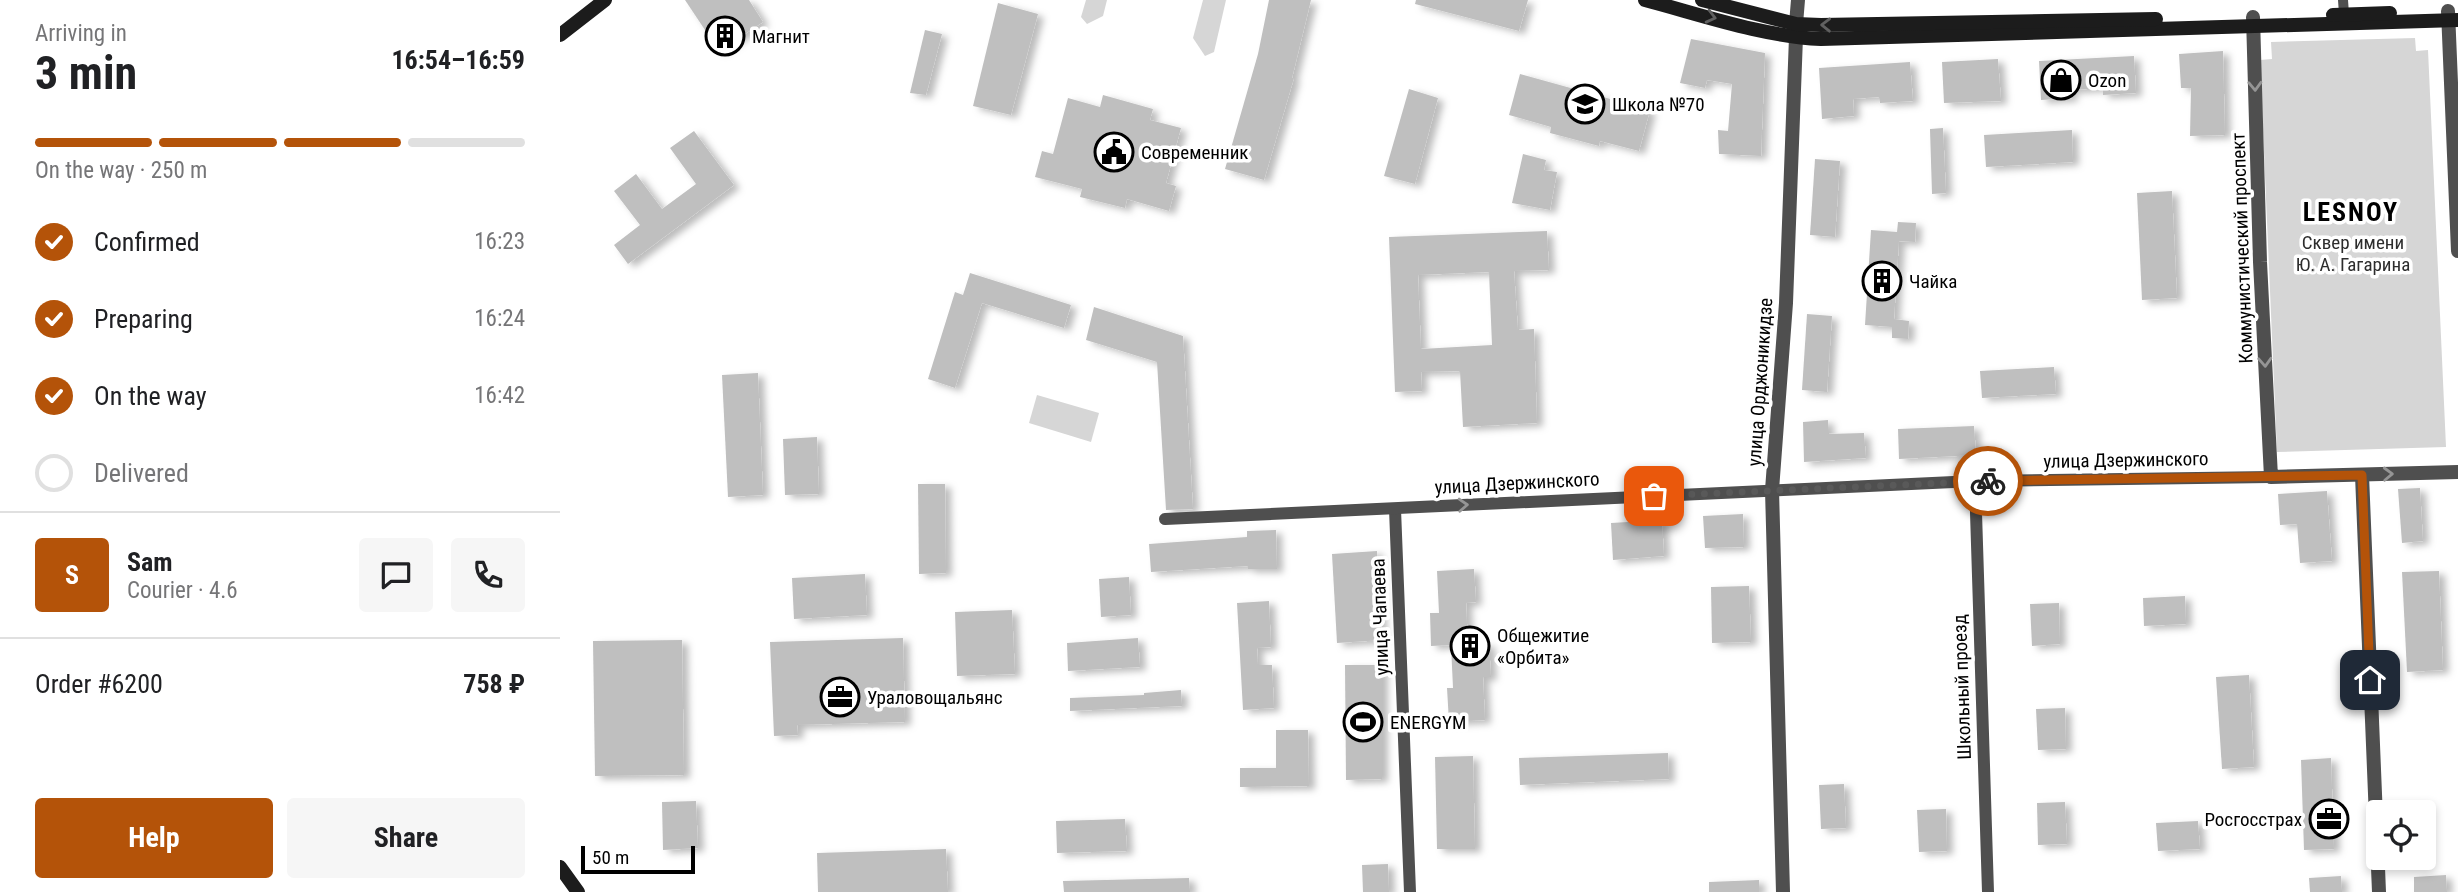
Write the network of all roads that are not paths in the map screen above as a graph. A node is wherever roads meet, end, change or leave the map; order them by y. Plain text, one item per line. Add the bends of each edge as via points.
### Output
1 (606, 0) edge
2 (1645, 0) edge
3 (1702, 0) edge
4 (1798, 0) edge
5 (2343, 7) edge
6 (2453, 16) edge
7 (2253, 22) junction
8 (1796, 31) junction
9 (560, 35) edge
10 (2458, 251) edge
11 (2458, 472) edge
12 (2362, 475) junction
13 (2271, 477) junction
14 (1975, 481) junction
15 (1772, 490) junction
16 (1395, 509) junction
17 (1165, 519) dead end
18 (560, 867) edge
19 (579, 892) edge
20 (1410, 892) edge
21 (1783, 892) edge
22 (1988, 892) edge
23 (2379, 892) edge

1 - 9 main road
2 -> 8 main road
3 - 8 main road
4 - 8 street, улица Орджоникидзе
5 - 6 main road
5 - 7 main road
6 - 7 main road
6 - 10 street
7 - 8 main road via 1864,25
7 -> 13 street, Коммунистический проспект
8 - 15 street, улица Орджоникидзе via 1786,303
12 -> 11 street, улица Дзержинского
12 - 13 street, улица Дзержинского
12 - 23 street
13 - 14 street, улица Дзержинского
14 - 15 street, улица Дзержинского
14 - 22 street, Школьный проезд
16 -> 15 street, улица Дзержинского
15 - 21 street, улица Орджоникидзе
16 - 17 street, улица Дзержинского
16 - 20 street, улица Чапаева
18 - 19 main road

